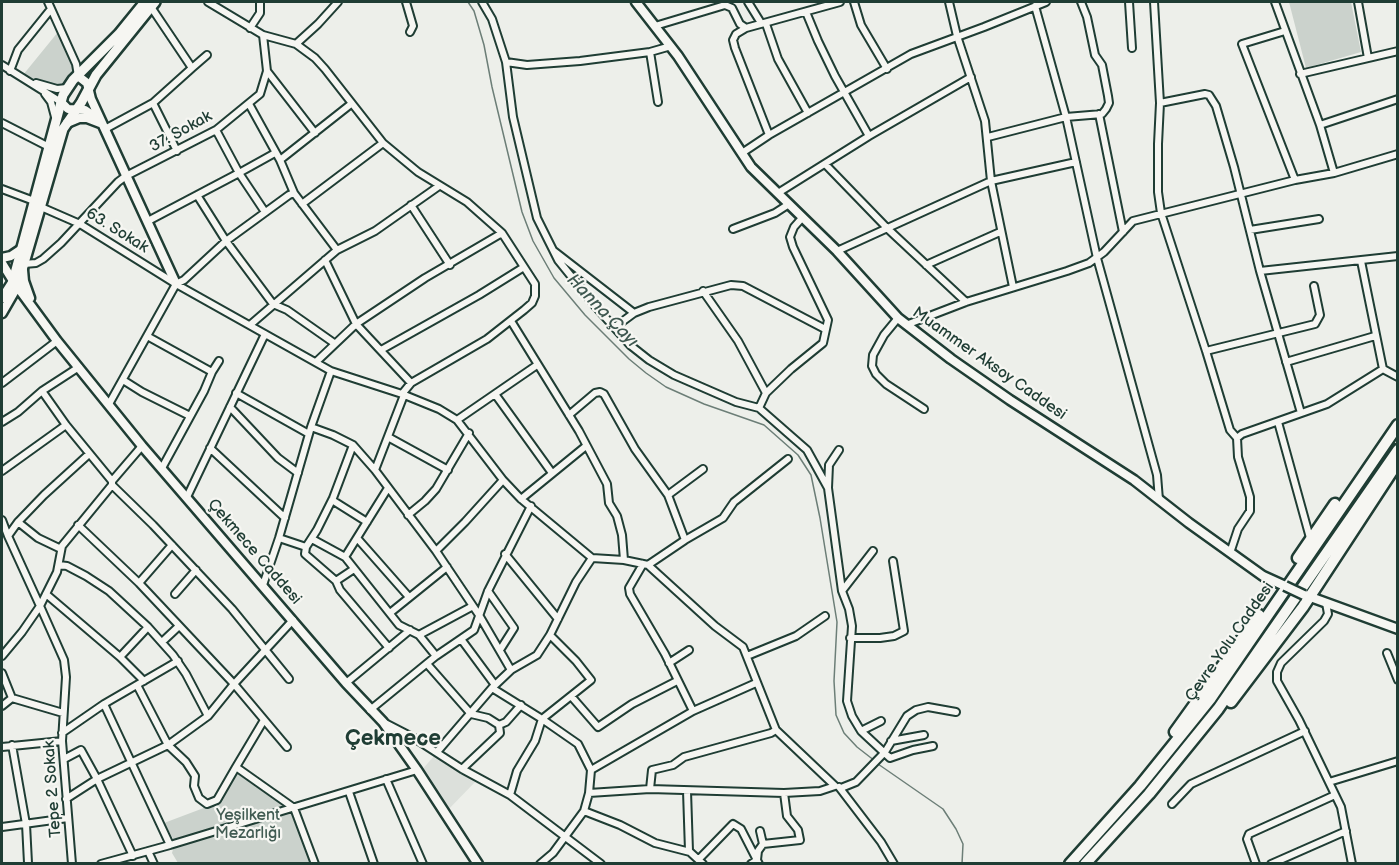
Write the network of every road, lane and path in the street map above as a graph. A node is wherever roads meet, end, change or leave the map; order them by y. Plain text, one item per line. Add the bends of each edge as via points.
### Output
1 (208, 2) edge
2 (260, 2) edge
3 (338, 2) edge
4 (406, 2) edge
5 (482, 2) edge
6 (636, 2) edge
7 (702, 2) edge
8 (748, 2) edge
9 (840, 2) edge
10 (854, 2) edge
11 (949, 2) edge
12 (1047, 2) edge
13 (1081, 2) edge
14 (1129, 2) edge
15 (1154, 2) edge
16 (1275, 2) edge
17 (1358, 2) edge
18 (150, 3) edge
19 (49, 5) edge
20 (1035, 6) junction
21 (705, 11) junction
22 (807, 12) junction
23 (764, 23) junction
24 (655, 26) junction
25 (250, 28) junction
26 (746, 28) junction
27 (1286, 31) junction
28 (410, 32) dead end
29 (263, 35) junction
30 (957, 36) junction
31 (296, 44) junction
32 (671, 46) junction
33 (1132, 48) dead end
34 (650, 51) junction
35 (1398, 51) edge
36 (207, 55) dead end
37 (1368, 58) junction
38 (506, 62) junction
39 (2, 65) edge
40 (192, 68) junction
41 (887, 69) junction
42 (10, 71) junction
43 (267, 71) junction
44 (1300, 74) junction
45 (78, 76) junction
46 (971, 76) junction
47 (32, 83) junction
48 (67, 88) junction
49 (87, 89) junction
50 (43, 91) junction
51 (844, 93) junction
52 (1398, 99) edge
53 (61, 102) junction
54 (658, 102) dead end
55 (153, 103) junction
56 (1160, 103) junction
57 (249, 104) junction
58 (351, 104) junction
59 (76, 109) junction
60 (808, 113) junction
61 (1099, 114) junction
62 (1066, 117) junction
63 (2, 123) edge
64 (56, 123) junction
65 (66, 123) junction
66 (1320, 125) junction
67 (104, 127) junction
68 (216, 130) junction
69 (315, 133) junction
70 (769, 135) junction
71 (869, 136) junction
72 (988, 137) junction
73 (383, 143) junction
74 (49, 147) junction
75 (177, 151) junction
76 (275, 153) junction
77 (742, 153) junction
78 (1398, 154) edge
79 (280, 160) junction
80 (1076, 162) junction
81 (825, 164) junction
82 (239, 172) junction
83 (1335, 173) junction
84 (126, 176) junction
85 (1295, 180) junction
86 (991, 181) junction
87 (439, 186) junction
88 (2, 189) edge
89 (294, 193) junction
90 (778, 193) junction
91 (1240, 193) junction
92 (196, 195) junction
93 (38, 204) junction
94 (302, 204) junction
95 (789, 204) junction
96 (411, 205) junction
97 (265, 212) junction
98 (1161, 213) junction
99 (802, 218) junction
100 (1319, 219) dead end
101 (148, 221) junction
102 (80, 224) junction
103 (732, 229) dead end
104 (888, 229) junction
105 (1250, 230) junction
106 (1000, 232) junction
107 (1123, 232) junction
108 (502, 233) junction
109 (226, 241) junction
110 (20, 250) junction
111 (337, 250) junction
112 (554, 251) junction
113 (837, 251) junction
114 (1398, 256) edge
115 (1097, 258) junction
116 (325, 260) junction
117 (2, 261) edge
118 (1361, 261) junction
119 (450, 265) junction
120 (24, 266) junction
121 (926, 266) junction
122 (524, 267) junction
123 (1260, 271) junction
124 (15, 284) junction
125 (176, 284) junction
126 (1314, 286) dead end
127 (1013, 287) junction
128 (703, 291) junction
129 (2, 298) edge
130 (966, 302) junction
131 (273, 304) junction
132 (36, 312) junction
133 (634, 313) junction
134 (2, 314) edge
135 (898, 318) junction
136 (511, 321) junction
137 (356, 324) junction
138 (250, 325) junction
139 (906, 325) junction
140 (615, 327) junction
141 (825, 329) junction
142 (1277, 333) junction
143 (265, 334) junction
144 (147, 336) junction
145 (1375, 336) junction
146 (57, 341) junction
147 (334, 343) junction
148 (381, 350) junction
149 (1206, 351) junction
150 (219, 361) dead end
151 (316, 362) junction
152 (1286, 362) junction
153 (537, 365) junction
154 (79, 367) junction
155 (1383, 369) junction
156 (331, 371) junction
157 (212, 372) junction
158 (1398, 377) edge
159 (123, 380) junction
160 (2, 383) edge
161 (411, 383) junction
162 (42, 391) junction
163 (236, 393) junction
164 (766, 393) junction
165 (495, 394) junction
166 (403, 395) junction
167 (109, 404) junction
168 (230, 407) junction
169 (759, 408) junction
170 (924, 410) dead end
171 (1301, 413) junction
172 (190, 416) junction
173 (569, 416) junction
174 (1398, 419) edge
175 (457, 420) junction
176 (2, 422) edge
177 (1278, 422) junction
178 (1398, 424) edge
179 (66, 425) junction
180 (310, 431) junction
181 (469, 434) junction
182 (388, 437) junction
183 (1237, 438) junction
184 (142, 446) junction
185 (353, 446) junction
186 (586, 446) junction
187 (210, 448) junction
188 (839, 450) dead end
189 (1398, 450) edge
190 (89, 454) junction
191 (788, 459) dead end
192 (1398, 462) edge
193 (162, 468) junction
194 (703, 469) dead end
195 (375, 470) junction
196 (448, 470) junction
197 (2, 471) edge
198 (298, 473) junction
199 (552, 473) junction
200 (503, 480) junction
201 (112, 483) junction
202 (388, 488) junction
203 (828, 488) junction
204 (668, 495) junction
205 (187, 497) junction
206 (521, 499) junction
207 (332, 500) junction
208 (1159, 501) junction
209 (531, 506) junction
210 (408, 515) junction
211 (285, 518) junction
212 (2, 520) edge
213 (18, 522) junction
214 (367, 522) junction
215 (78, 525) junction
216 (8, 536) junction
217 (279, 538) junction
218 (357, 538) junction
219 (1310, 538) junction
220 (312, 539) junction
221 (685, 540) junction
222 (172, 545) junction
223 (306, 547) junction
224 (61, 549) junction
225 (436, 550) junction
226 (873, 551) dead end
227 (1230, 553) junction
228 (506, 554) junction
229 (345, 557) junction
230 (592, 558) junction
231 (624, 560) junction
232 (893, 561) dead end
233 (646, 564) junction
234 (59, 565) junction
235 (447, 567) junction
236 (354, 568) junction
237 (196, 570) junction
238 (336, 581) junction
239 (139, 583) junction
240 (263, 585) junction
241 (1283, 586) junction
242 (488, 591) junction
243 (842, 591) junction
244 (46, 594) junction
245 (175, 594) dead end
246 (1307, 596) junction
247 (409, 597) junction
248 (1326, 603) junction
249 (40, 606) junction
250 (472, 606) junction
251 (390, 613) junction
252 (479, 615) junction
253 (825, 616) dead end
254 (558, 619) junction
255 (293, 620) junction
256 (179, 626) junction
257 (148, 627) junction
258 (1398, 629) edge
259 (410, 630) junction
260 (419, 635) junction
261 (550, 635) junction
262 (850, 638) junction
263 (461, 639) junction
264 (162, 642) junction
265 (389, 648) junction
266 (266, 650) junction
267 (500, 650) junction
268 (689, 650) dead end
269 (1387, 653) dead end
270 (2, 656) edge
271 (747, 656) junction
272 (120, 657) junction
273 (436, 657) junction
274 (178, 661) junction
275 (669, 663) junction
276 (428, 665) junction
277 (512, 670) junction
278 (2, 673) edge
279 (289, 679) dead end
280 (1398, 680) edge
281 (144, 681) junction
282 (677, 681) junction
283 (346, 683) junction
284 (756, 683) junction
285 (234, 684) junction
286 (137, 685) junction
287 (494, 686) junction
288 (571, 696) junction
289 (12, 698) junction
290 (105, 704) junction
291 (521, 705) junction
292 (2, 706) edge
293 (370, 710) junction
294 (693, 711) junction
295 (956, 712) dead end
296 (63, 713) junction
297 (471, 714) junction
298 (208, 716) junction
299 (542, 718) junction
300 (264, 720) junction
301 (881, 721) dead end
302 (383, 722) junction
303 (499, 725) junction
304 (776, 730) junction
305 (861, 731) junction
306 (1305, 731) junction
307 (62, 733) junction
308 (924, 735) dead end
309 (62, 741) junction
310 (891, 741) junction
311 (12, 745) junction
312 (168, 745) junction
313 (933, 746) dead end
314 (2, 747) edge
315 (287, 747) dead end
316 (437, 752) junction
317 (885, 752) junction
318 (64, 759) junction
319 (132, 761) junction
320 (1398, 761) edge
321 (236, 767) junction
322 (462, 769) junction
323 (417, 770) junction
324 (591, 770) junction
325 (97, 779) junction
326 (386, 779) junction
327 (1329, 782) junction
328 (838, 787) junction
329 (650, 789) junction
330 (1144, 790) junction
331 (687, 791) junction
332 (349, 792) junction
333 (588, 793) junction
334 (784, 793) junction
335 (510, 795) junction
336 (1335, 795) junction
337 (66, 799) junction
338 (1172, 804) dead end
339 (294, 808) junction
340 (584, 810) junction
341 (68, 818) junction
342 (26, 824) junction
343 (2, 828) edge
344 (760, 831) dead end
345 (1346, 831) junction
346 (566, 836) junction
347 (763, 844) junction
348 (170, 845) junction
349 (148, 851) junction
350 (689, 851) junction
351 (133, 856) junction
352 (701, 862) edge
353 (756, 862) edge
354 (29, 863) edge
355 (21, 864) edge
356 (72, 864) edge
357 (101, 864) edge
358 (154, 864) edge
359 (315, 864) edge
360 (374, 864) edge
361 (423, 864) edge
362 (478, 864) edge
363 (540, 864) edge
364 (601, 864) edge
365 (894, 864) edge
366 (1070, 864) edge
367 (1085, 864) edge
368 (1256, 864) edge
369 (1271, 864) edge
370 (1352, 864) edge

1 - 25 street
2 - 25 street via 260,13
3 - 31 street
4 - 28 street via 413,26
5 - 38 street
6 - 24 street, Muammer Aksoy Caddesi
7 - 21 street
8 - 23 street
9 - 22 street
10 - 41 street via 861,26
11 - 30 street
12 - 20 street
13 - 61 street via 1108,96 1106,109
14 - 33 street
15 - 56 street
16 - 27 street
17 - 37 street
18 - 40 street
18 - 45 main road
18 - 49 main road
19 - 42 street via 18,50
19 - 45 street
20 - 30 street
20 - 62 street
21 - 24 street
21 - 26 street via 725,5 732,8
22 - 23 street
22 - 51 street
23 - 26 street
23 - 60 street via 778,59
24 - 32 street, Muammer Aksoy Caddesi
25 - 29 street
26 - 70 street via 733,40
27 - 44 street
27 - 85 street via 1242,44
29 - 31 street
29 - 43 street
30 - 41 street via 921,49
30 - 46 street
31 - 58 street via 325,69
32 - 34 street
32 - 77 street, Muammer Aksoy Caddesi
34 - 38 street via 548,64
34 - 54 street
35 - 37 street
36 - 40 street
37 - 44 street
38 - 112 street via 513,117 537,218
39 - 42 street
40 - 55 street
41 - 51 street
42 - 47 street
43 - 57 street, 37. Sokak via 263,89
43 - 69 street
44 - 66 street
45 - 48 main road
45 - 49 street via 87,83
46 - 71 street
46 - 72 street
47 - 48 street via 57,90
47 - 50 street
48 - 53 main road
49 - 59 main road
49 - 67 street
50 - 53 street
50 - 64 street via 51,102
51 - 60 street
51 - 71 street
52 - 66 street
53 - 59 street via 68,109
53 - 64 main road
55 - 67 street
55 - 75 street
56 - 91 street via 1209,95 1216,106
56 - 98 street
57 - 68 street, 37. Sokak
57 - 76 street
58 - 69 street
58 - 73 street
59 - 65 main road
59 - 67 street via 90,112
60 - 70 street
61 - 62 street
61 - 107 street
62 - 72 street
62 - 80 street
63 - 74 street
64 - 74 main road
65 - 67 street via 87,118
65 - 93 main road
66 - 83 street
67 - 84 street
68 - 75 street, 37. Sokak
68 - 82 street
69 - 79 street
70 - 77 street
71 - 81 street
72 - 86 street
73 - 87 street
73 - 94 street
74 - 93 main road
75 - 84 street, 37. Sokak
76 - 79 street
76 - 82 street
77 - 90 street, Muammer Aksoy Caddesi
78 - 83 street
79 - 89 street
80 - 86 street
80 - 115 street
81 - 90 street
81 - 104 street
82 - 92 street
82 - 97 street
83 - 85 street
84 - 101 street
84 - 102 street, 37. Sokak
85 - 91 street
86 - 104 street
86 - 106 street
87 - 96 street
87 - 108 street via 467,202
88 - 93 street, 63. Sokak
89 - 94 street
89 - 97 street
90 - 95 street, Muammer Aksoy Caddesi
91 - 98 street
91 - 105 street
92 - 101 street
92 - 109 street
93 - 102 street, 63. Sokak
93 - 110 main road
93 - 120 main road
94 - 111 street
95 - 99 street, Muammer Aksoy Caddesi
95 - 103 street via 776,213
96 - 111 street via 375,231
96 - 119 street
97 - 109 street
98 - 107 street via 1133,221
98 - 149 street
99 - 113 street, Muammer Aksoy Caddesi
99 - 141 street via 790,237 825,312
100 - 105 street
101 - 125 street
102 - 120 street, 37. Sokak via 43,259
102 - 125 street, 63. Sokak
104 - 113 street
104 - 121 street
105 - 123 street
106 - 121 street
106 - 127 street
107 - 115 street
108 - 119 street
108 - 122 street
109 - 125 street
109 - 131 street
110 - 117 street
110 - 124 main road
111 - 116 street
112 - 133 street
112 - 140 street via 576,284
113 - 135 street, Muammer Aksoy Caddesi
114 - 118 street
115 - 127 street
115 - 208 street via 1157,475
116 - 131 street
116 - 137 street
117 - 124 street, Çekmece Caddesi
118 - 123 street
118 - 145 street
119 - 137 street
120 - 124 main road
120 - 132 street via 27,290
121 - 130 street
122 - 136 street via 535,284 535,296
122 - 148 street
123 - 142 street
124 - 129 street
124 - 132 street, Çekmece Caddesi
124 - 134 street
125 - 138 street, 63. Sokak
125 - 144 street
126 - 142 street via 1320,308 1318,321
127 - 130 street
128 - 133 street
128 - 141 street via 743,286
128 - 164 street
130 - 139 street
131 - 138 street
131 - 147 street
132 - 146 street, Çekmece Caddesi
133 - 140 street
135 - 139 street, Muammer Aksoy Caddesi
135 - 170 street via 873,355 872,366 886,384
136 - 153 street
136 - 161 street
137 - 147 street
137 - 148 street
138 - 143 street, 63. Sokak
139 - 208 street, Muammer Aksoy Caddesi
140 - 169 street via 630,345 674,375
141 - 164 street via 823,343
142 - 149 street
142 - 152 street
143 - 151 street, 63. Sokak
143 - 163 street
144 - 157 street
144 - 159 street
145 - 152 street
145 - 155 street
146 - 154 street, Çekmece Caddesi
146 - 160 street
147 - 151 street
148 - 161 street
149 - 183 street via 1230,430
150 - 157 street
151 - 156 street, 63. Sokak
152 - 171 street
153 - 165 street
153 - 173 street
154 - 162 street
154 - 167 street, Çekmece Caddesi
155 - 158 street
155 - 171 street via 1327,404
156 - 166 street, 63. Sokak
156 - 180 street
157 - 172 street
159 - 167 street
159 - 172 street
161 - 166 street
162 - 176 street
162 - 179 street
163 - 168 street
163 - 180 street
164 - 169 street
165 - 175 street
165 - 199 street
166 - 175 street, 63. Sokak
166 - 182 street
167 - 184 street, Çekmece Caddesi
168 - 187 street
168 - 198 street via 278,458
169 - 203 street via 807,450
171 - 177 street
172 - 193 street
173 - 186 street
173 - 204 street via 595,393 604,394 635,449
174 - 219 highway
175 - 181 street
177 - 183 street
177 - 219 street
178 - 330 highway, Çevre Yolu Caddesi
179 - 190 street
179 - 197 street
180 - 185 street
180 - 198 street
181 - 196 street
181 - 200 street
182 - 195 street
182 - 196 street
183 - 227 street via 1251,511 1238,529
184 - 193 street, Çekmece Caddesi
184 - 201 street
185 - 195 street
185 - 207 street
186 - 199 street
186 - 231 street via 607,484 609,503 622,535
187 - 205 street
187 - 211 street
188 - 203 street via 828,465
189 - 330 highway, Çevre Yolu Caddesi via 1218,709
190 - 201 street
190 - 213 street
191 - 221 street via 734,502 723,518
192 - 246 highway
193 - 205 street, Çekmece Caddesi
194 - 204 street
195 - 202 street
196 - 210 street via 425,501
198 - 211 street
199 - 206 street
200 - 206 street
200 - 225 street
201 - 215 street
201 - 222 street
202 - 210 street
202 - 214 street
203 - 243 street
204 - 221 street
205 - 240 street, Çekmece Caddesi
206 - 209 street
207 - 214 street
207 - 220 street
208 - 227 street, Muammer Aksoy Caddesi
209 - 228 street
209 - 230 street
210 - 225 street
211 - 217 street
212 - 216 street, Tepe 2 Sokak
213 - 216 street
213 - 224 street
214 - 218 street
215 - 224 street
215 - 239 street
216 - 249 street, Tepe 2 Sokak
217 - 223 street
217 - 240 street
218 - 229 street
218 - 247 street
219 - 241 highway
220 - 223 street
220 - 229 street
221 - 233 street
222 - 237 street
222 - 239 street
223 - 238 street via 305,554
224 - 234 street
225 - 235 street
226 - 243 street
227 - 241 street, Muammer Aksoy Caddesi
228 - 242 street
228 - 254 street
229 - 236 street
230 - 231 street
230 - 254 street
231 - 233 street
232 - 262 street via 904,631 880,638
233 - 271 street via 743,647
233 - 275 street via 629,588 630,594
234 - 244 street
234 - 257 street via 109,591
235 - 247 street
235 - 250 street
236 - 238 street
236 - 251 street
237 - 245 street
237 - 266 street
238 - 265 street
239 - 256 street
240 - 255 street, Çekmece Caddesi
241 - 246 street, Muammer Aksoy Caddesi, bridge
241 - 330 highway via 1184,719
242 - 252 street
242 - 267 street via 514,627
243 - 262 street via 852,626
244 - 249 street
244 - 272 street
246 - 248 street, Muammer Aksoy Caddesi
246 - 330 highway via 1267,656 1208,731
247 - 251 street
248 - 258 street, Muammer Aksoy Caddesi
248 - 306 street via 1328,614 1324,621 1281,663 1277,672 1277,681
249 - 270 street
249 - 296 street, Tepe 2 Sokak via 64,660
250 - 252 street
250 - 260 street
251 - 259 street via 399,625
252 - 263 street via 474,630
252 - 267 street
253 - 271 street via 796,636
254 - 261 street
255 - 266 street
255 - 283 street, Çekmece Caddesi
256 - 264 street
256 - 285 street
257 - 264 street
257 - 272 street
259 - 260 street
259 - 265 street
260 - 273 street
261 - 277 street via 537,655
261 - 288 street via 591,680
262 - 305 street via 847,701
263 - 273 street
263 - 287 street
264 - 274 street
265 - 283 street
266 - 279 street
266 - 285 street
267 - 277 street
268 - 275 street
269 - 280 street
271 - 284 street
272 - 281 street
273 - 276 street
274 - 281 street
274 - 298 street
275 - 282 street
276 - 293 street
276 - 297 street
277 - 287 street
278 - 289 street
281 - 286 street
282 - 288 street via 598,727
282 - 294 street
283 - 293 street, Çekmece Caddesi
284 - 294 street
284 - 304 street
285 - 298 street
285 - 300 street
286 - 290 street
286 - 312 street
287 - 291 street
287 - 297 street
288 - 299 street
289 - 292 street
289 - 296 street
290 - 307 street
290 - 319 street
291 - 299 street
291 - 303 street
293 - 302 street, Çekmece Caddesi
294 - 324 street
295 - 310 street via 928,707 916,710 907,716
296 - 307 street, Tepe 2 Sokak
297 - 303 street
297 - 316 street
298 - 312 street
299 - 324 street via 578,744
299 - 335 street
300 - 315 street
300 - 321 street
301 - 305 street
302 - 316 street
302 - 323 street, Çekmece Caddesi
303 - 322 street via 500,733
304 - 328 street
304 - 329 street via 652,770
305 - 317 street
306 - 327 street
306 - 338 street via 1196,780
307 - 309 street, Tepe 2 Sokak
308 - 310 street
309 - 311 street
309 - 318 street, Tepe 2 Sokak
310 - 317 street
311 - 314 street
311 - 342 street
312 - 319 street
312 - 321 street via 186,762 195,776 199,798 207,804 217,800
313 - 317 street via 890,758
316 - 322 street
317 - 328 street via 856,782
318 - 325 street via 81,750
318 - 337 street, Tepe 2 Sokak
319 - 325 street
319 - 348 street
320 - 327 street
321 - 339 street
322 - 335 street
323 - 326 street
323 - 362 street, Çekmece Caddesi
324 - 333 street
325 - 337 street
325 - 351 street
326 - 332 street
326 - 361 street
327 - 336 street
328 - 334 street
328 - 365 street
329 - 331 street
329 - 333 street
330 - 366 highway, Çevre Yolu Caddesi
330 - 367 highway, Çevre Yolu Caddesi
331 - 334 street
331 - 350 street
332 - 339 street
332 - 360 street
333 - 340 street
334 - 347 street via 787,816 798,830 800,840
335 - 346 street
336 - 345 street
336 - 368 street via 1249,834
337 - 341 street, Tepe 2 Sokak
339 - 348 street
339 - 359 street
340 - 346 street
340 - 350 street via 655,843
341 - 342 street
341 - 356 street, Tepe 2 Sokak
342 - 343 street
342 - 354 street
344 - 347 street
345 - 369 street
345 - 370 street
346 - 363 street
346 - 364 street
347 - 353 street
348 - 349 street
349 - 351 street
349 - 358 street
350 - 352 street
351 - 357 street
352 - 353 street via 733,824 741,829
354 - 355 street

